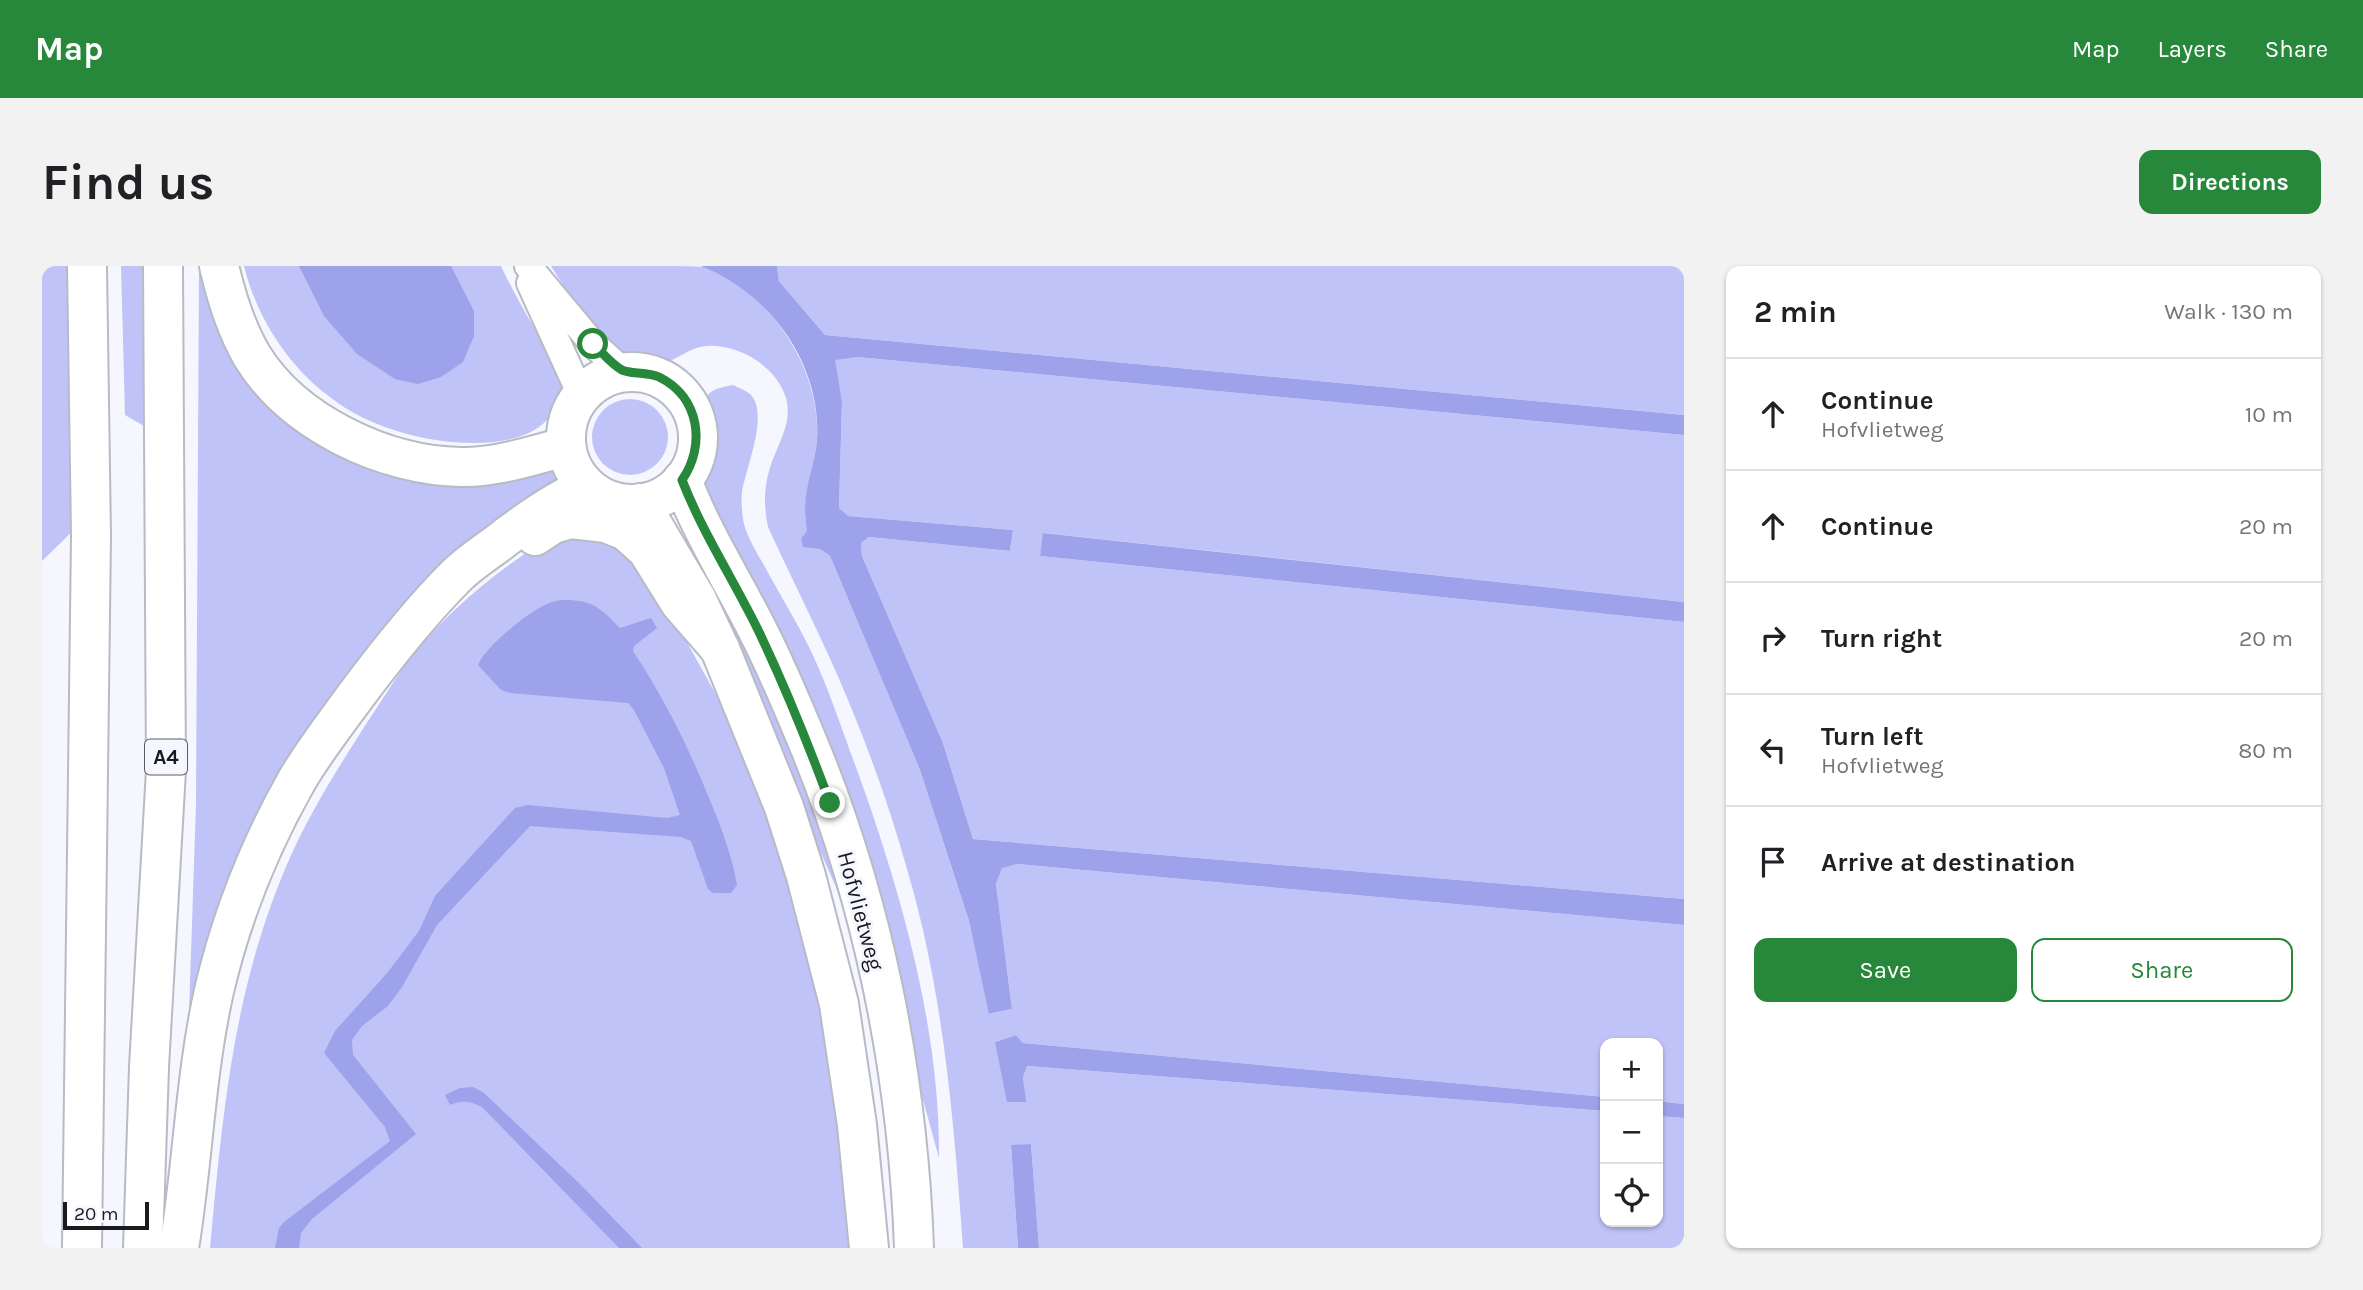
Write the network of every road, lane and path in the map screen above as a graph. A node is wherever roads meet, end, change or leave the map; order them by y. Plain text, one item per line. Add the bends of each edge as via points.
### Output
1 (87, 266) edge
2 (163, 266) edge
3 (219, 266) edge
4 (522, 266) edge
5 (528, 266) edge
6 (624, 372) junction
7 (581, 395) junction
8 (566, 447) junction
9 (682, 480) junction
10 (587, 487) junction
11 (640, 503) junction
12 (431, 603) junction
13 (720, 649) junction
14 (82, 1248) edge
15 (143, 1248) edge
16 (179, 1248) edge
17 (869, 1248) edge
18 (914, 1248) edge

1 - 14 main road via 90,550
2 - 15 main road, A4 via 166,770
3 - 8 main road via 226,295 253,356 280,390 350,440 392,457 463,468
4 - 7 street
5 - 6 street via 593,344
6 - 7 main road via 601,379
6 - 9 main road via 658,377 677,389 690,407 697,429 696,451
7 - 8 main road via 570,414
8 - 10 main road via 573,469
9 - 11 main road via 659,498
9 - 18 main road, Hofvlietweg via 695,515 759,633 807,739 853,874 886,1008 903,1116
10 - 11 main road via 612,501
10 - 12 main road via 530,519 458,574
11 - 13 main road, Hofvlietweg
12 - 13 main road via 488,573 553,524 591,520 626,530 638,539 680,603
12 - 16 main road via 321,742 277,818 243,897 214,991 199,1074
13 - 17 main road, Hofvlietweg via 784,807 824,942 839,1004 857,1125

